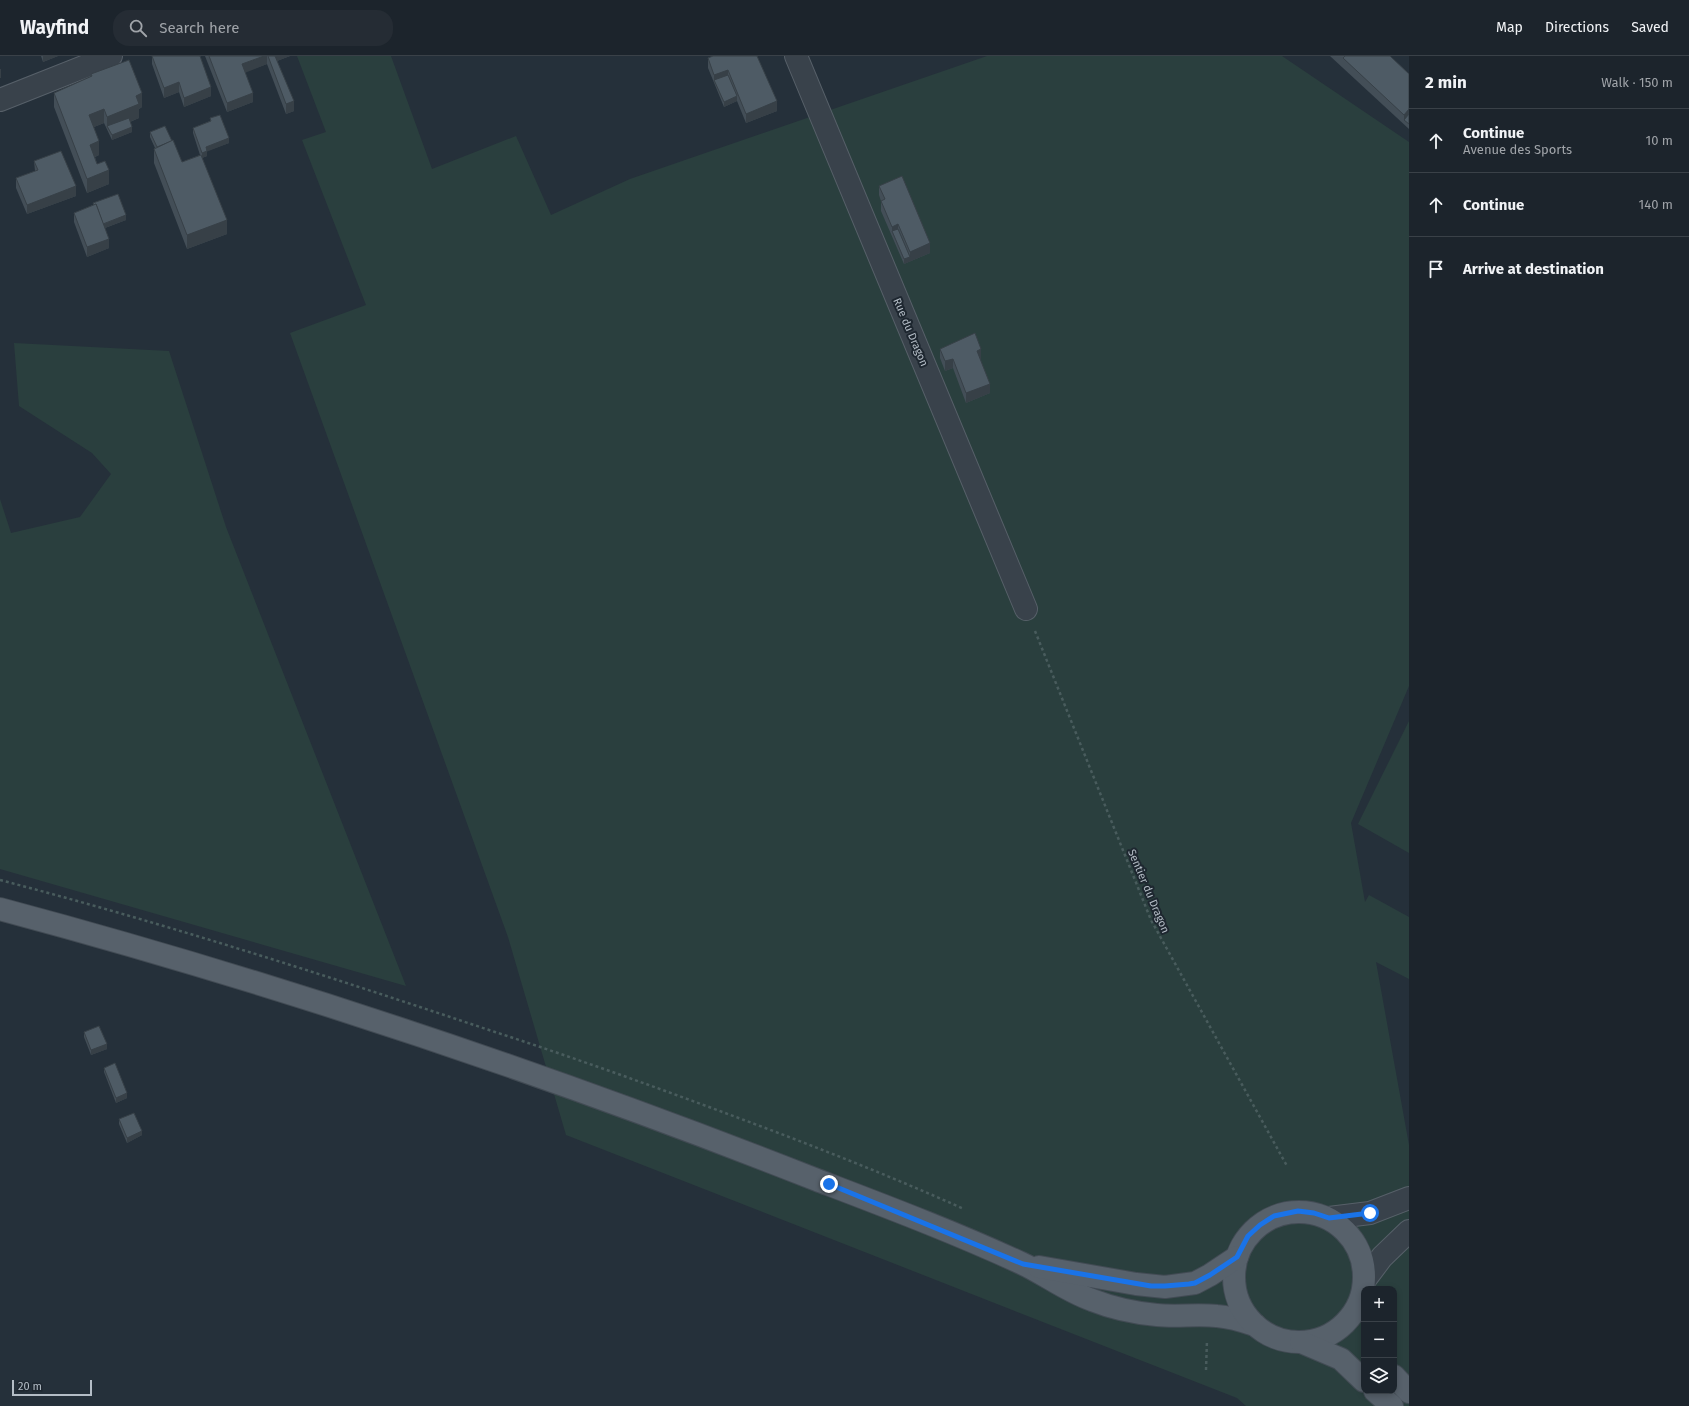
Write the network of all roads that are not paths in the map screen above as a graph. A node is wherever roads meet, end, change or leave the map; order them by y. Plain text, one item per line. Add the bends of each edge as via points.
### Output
1 (111, 56) edge
2 (796, 56) edge
3 (0, 100) edge
4 (1026, 609) road end
5 (0, 909) edge
6 (1409, 1198) edge
7 (1329, 1218) junction
8 (1409, 1231) edge
9 (1237, 1257) junction
10 (1023, 1264) junction
11 (1363, 1286) edge
12 (1369, 1286) edge
13 (1361, 1303) edge
14 (1255, 1325) junction
15 (1300, 1342) junction
16 (1361, 1378) edge
17 (1397, 1379) edge
18 (1409, 1392) edge
19 (1378, 1394) edge
20 (1392, 1406) edge

1 - 3 street
2 - 4 street, Rue du Dragon
5 - 10 main road via 207,968 490,1060 661,1120 790,1169
6 - 7 street via 1370,1213
7 - 9 main road via 1298,1211 1274,1216 1248,1236
7 - 11 main road via 1342,1227 1356,1245 1364,1266
8 - 12 street via 1382,1257
9 - 10 main road via 1195,1283 1165,1286 1136,1284
9 - 14 main road via 1234,1274 1237,1298
10 - 14 main road via 1079,1295 1117,1308 1156,1315 1215,1315
13 - 15 main road via 1337,1330 1323,1337
14 - 15 main road via 1276,1337
15 - 16 main road via 1341,1359
17 - 18 main road
19 - 20 main road

